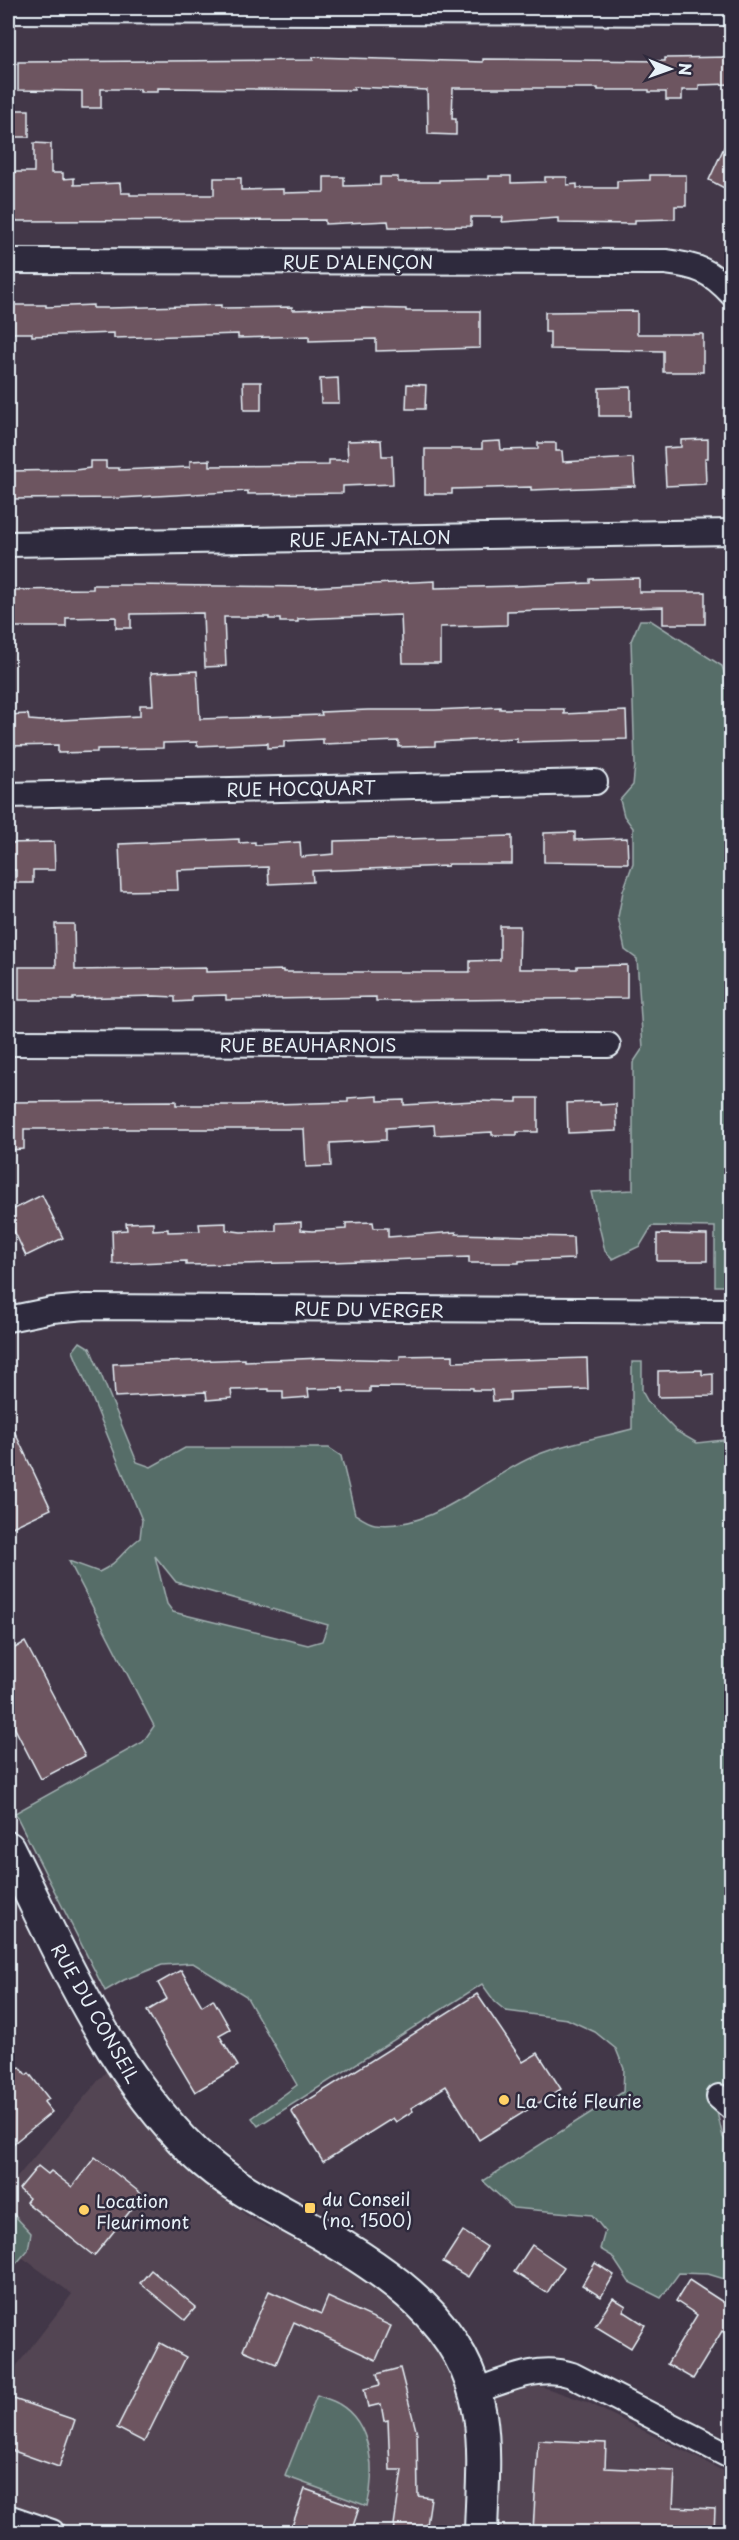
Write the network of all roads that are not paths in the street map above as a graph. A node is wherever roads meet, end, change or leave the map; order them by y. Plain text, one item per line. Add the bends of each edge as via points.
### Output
1 (8, 11) edge
2 (732, 13) edge
3 (8, 261) edge
4 (732, 294) edge
5 (732, 532) edge
6 (8, 544) edge
7 (595, 782) dead end
8 (8, 795) edge
9 (8, 1043) edge
10 (608, 1045) dead end
11 (732, 1311) edge
12 (8, 1319) edge
13 (8, 1848) edge
14 (475, 2391) junction
15 (732, 2457) edge
16 (8, 2517) edge
17 (52, 2532) edge
18 (481, 2532) edge

1 - 2 street
3 - 4 street, RUE D'ALENÇON via 646,261 691,265 708,271
5 - 6 street, RUE JEAN-TALON
7 - 8 street, RUE HOCQUART
9 - 10 street, RUE BEAUHARNOIS
11 - 12 street, RUE DU VERGER via 86,1307
13 - 14 street, RUE DU CONSEIL via 111,2045 164,2120 195,2153 227,2178 367,2261 418,2300 463,2358
14 - 15 street via 524,2375 557,2370
14 - 18 street, RUE DU CONSEIL via 483,2439
16 - 17 street

